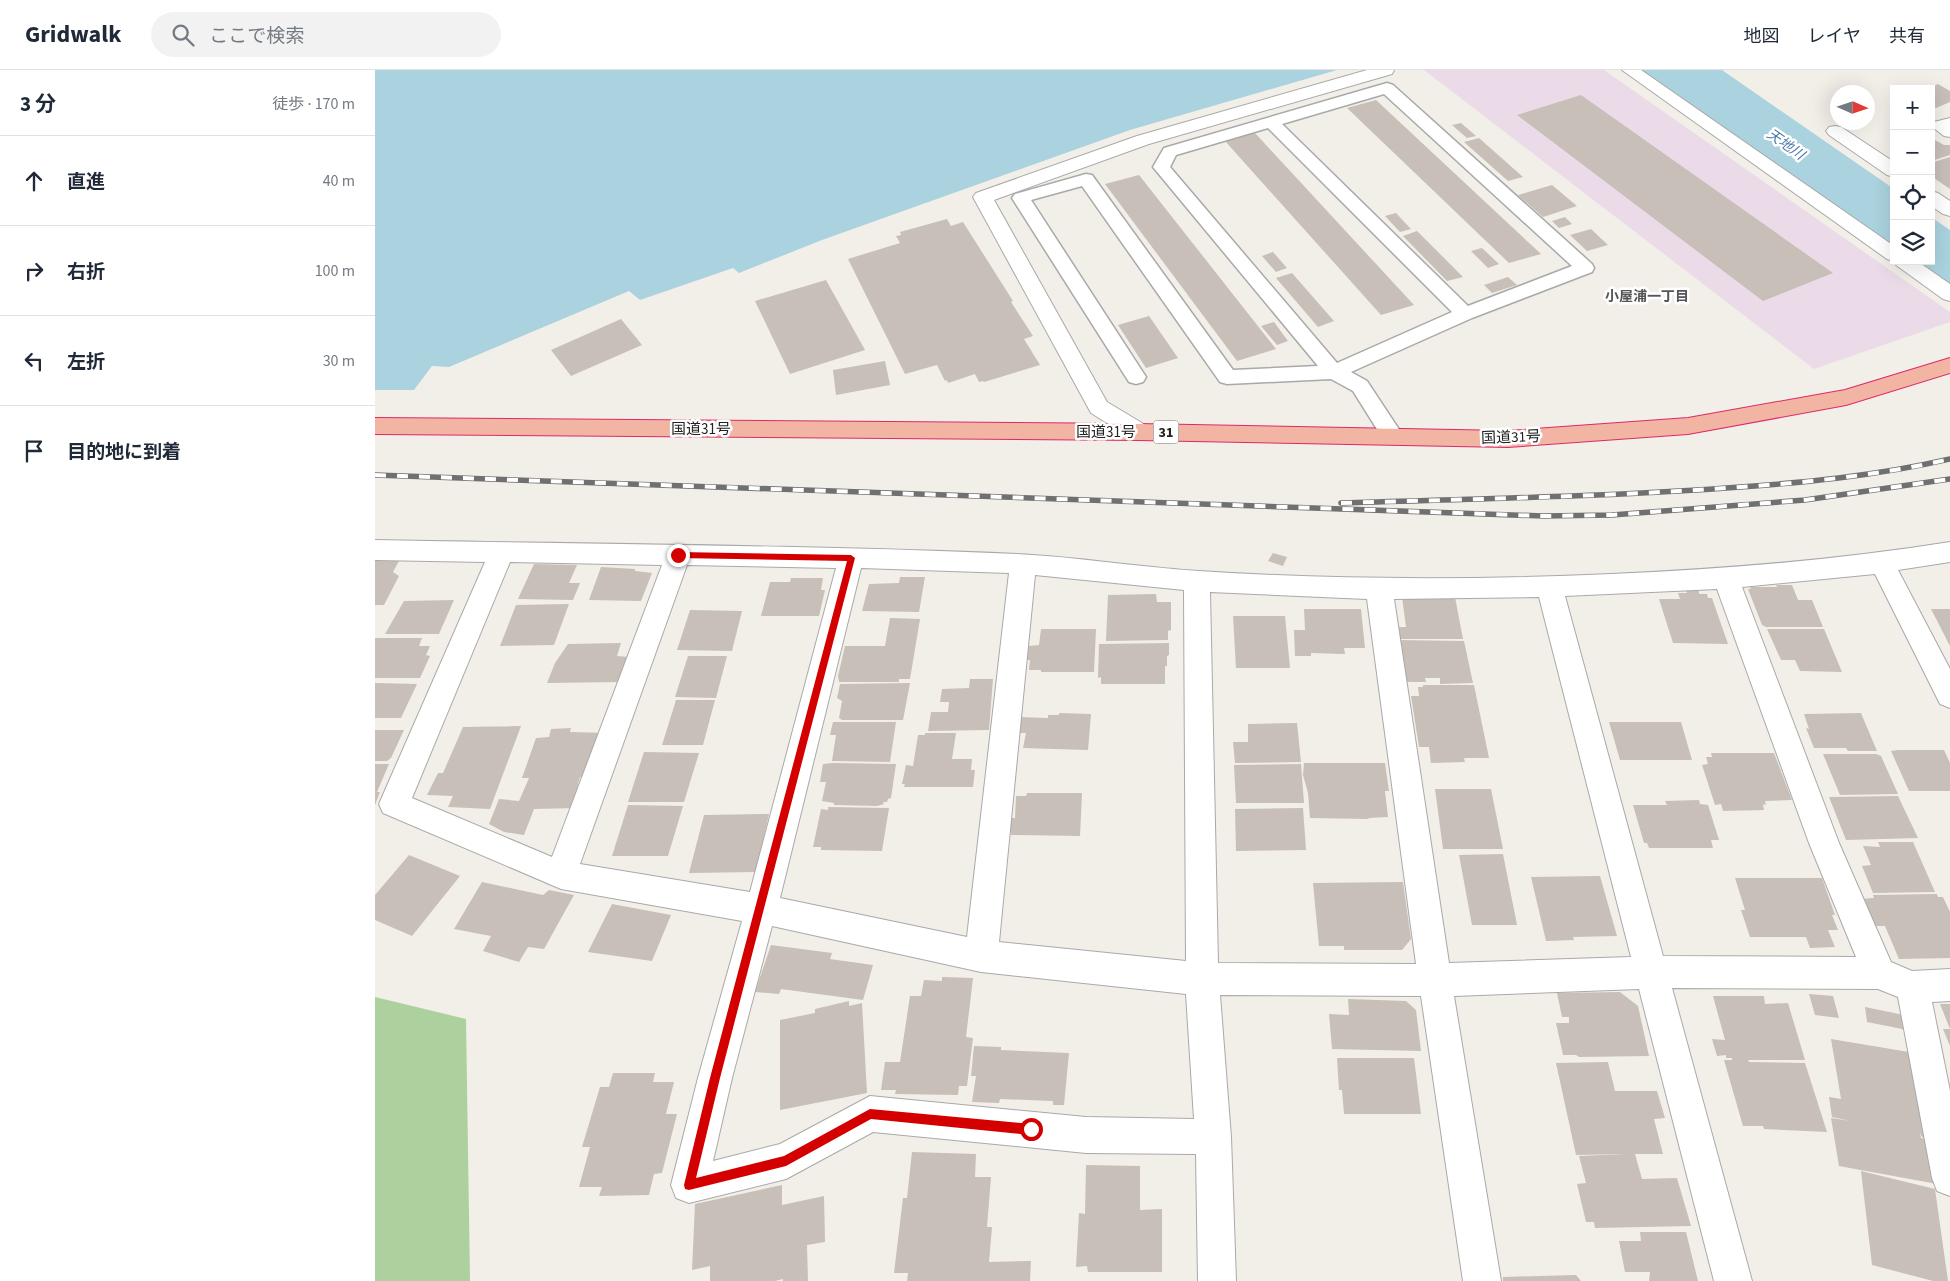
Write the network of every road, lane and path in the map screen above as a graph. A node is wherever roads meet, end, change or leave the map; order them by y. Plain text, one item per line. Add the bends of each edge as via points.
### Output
1 (1386, 70) edge
2 (1630, 70) edge
3 (1271, 122) junction
4 (1950, 123) edge
5 (1835, 131) dead end
6 (1950, 132) edge
7 (1890, 169) edge
8 (1935, 200) edge
9 (1950, 210) edge
10 (1890, 252) edge
11 (1909, 265) edge
12 (1950, 294) edge
13 (1465, 314) junction
14 (1950, 365) edge
15 (1334, 372) junction
16 (1136, 377) dead end
17 (375, 426) edge
18 (1139, 432) junction
19 (1393, 437) junction
20 (375, 550) edge
21 (1950, 552) edge
22 (501, 553) junction
23 (678, 555) junction
24 (851, 558) junction
25 (1882, 563) junction
26 (1023, 564) junction
27 (1726, 579) junction
28 (1197, 581) junction
29 (1549, 588) junction
30 (1379, 589) junction
31 (1950, 696) edge
32 (561, 875) junction
33 (761, 909) junction
34 (981, 956) junction
35 (1651, 972) junction
36 (1879, 973) junction
37 (1202, 979) junction
38 (1435, 980) junction
39 (1950, 985) edge
40 (1912, 987) junction
41 (1213, 1137) junction
42 (1950, 1178) edge
43 (1217, 1281) edge
44 (1482, 1281) edge
45 (1733, 1281) edge

1 - 18 street via 1143,140 983,197 1099,407
2 - 10 street
3 - 13 lane
3 - 13 lane via 1387,88 1585,268
3 - 15 lane via 1171,152 1161,167
4 - 6 street via 1940,126
5 - 7 street
8 - 9 street
11 - 12 street
13 - 15 lane
14 - 19 highway, 国道31号 / 31 via 1846,397 1688,426 1508,439
15 - 16 lane via 1227,378 1086,179 1021,198
15 - 19 lane via 1360,386
17 - 18 highway, 国道31号 / 31
18 - 19 highway, 国道31号 / 31
20 - 22 street
21 - 25 street
22 - 23 street
22 - 32 street via 394,804
23 - 24 street
23 - 32 street
24 - 26 street
24 - 33 street
25 - 27 street
25 - 31 street
26 - 28 street
26 - 34 street
27 - 29 street
27 - 36 street via 1824,843
28 - 30 street
28 - 37 street
29 - 30 street
29 - 35 street
30 - 38 street
32 - 33 street
33 - 34 street
33 - 41 street via 689,1185 786,1160 870,1114 1086,1135
34 - 37 street
35 - 36 street
35 - 38 street
35 - 45 street
36 - 40 street
37 - 38 street
37 - 41 street
38 - 44 street
39 - 40 street
40 - 42 street
41 - 43 street

